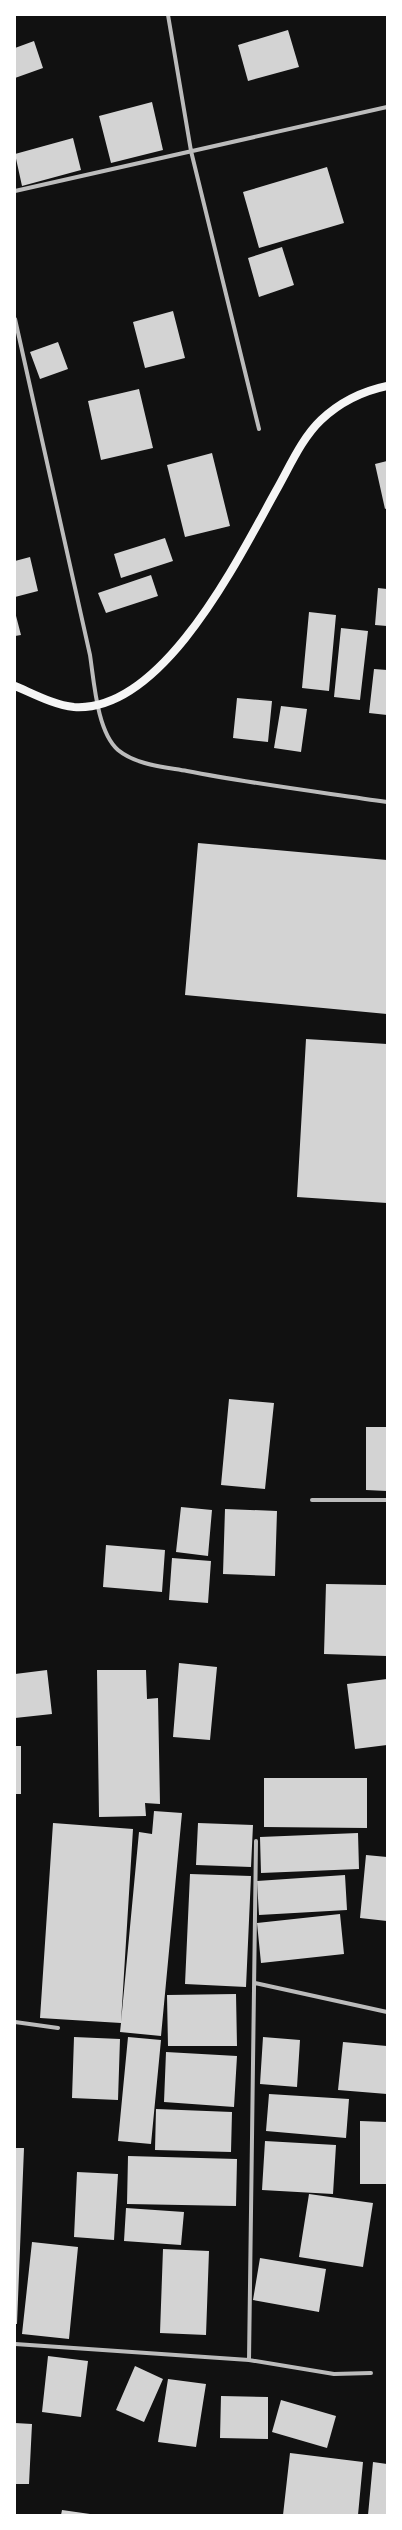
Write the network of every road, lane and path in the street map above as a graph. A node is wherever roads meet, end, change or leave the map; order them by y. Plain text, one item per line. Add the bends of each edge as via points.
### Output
1 (168, 15) edge
2 (387, 107) edge
3 (191, 151) junction
4 (15, 191) edge
5 (15, 319) edge
6 (387, 386) edge
7 (259, 428) dead end
8 (15, 686) edge
9 (98, 705) junction
10 (387, 802) edge
11 (312, 1500) dead end
12 (387, 1500) edge
13 (256, 1841) dead end
14 (255, 1983) junction
15 (387, 2012) edge
16 (15, 2022) edge
17 (58, 2028) dead end
18 (15, 2344) edge
19 (249, 2360) junction
20 (371, 2373) dead end

1 - 3 street
2 - 3 street
3 - 4 street
3 - 7 street
5 - 9 street via 90,655
6 - 9 main road via 350,399 320,421 298,451 225,580 198,620 149,678 114,700
8 - 9 main road via 51,702 75,707
9 - 10 street via 107,736 118,750 146,763 212,776
11 - 12 street
13 - 14 street
14 - 15 street
14 - 19 street
16 - 17 street
18 - 19 street
19 - 20 street via 334,2374

